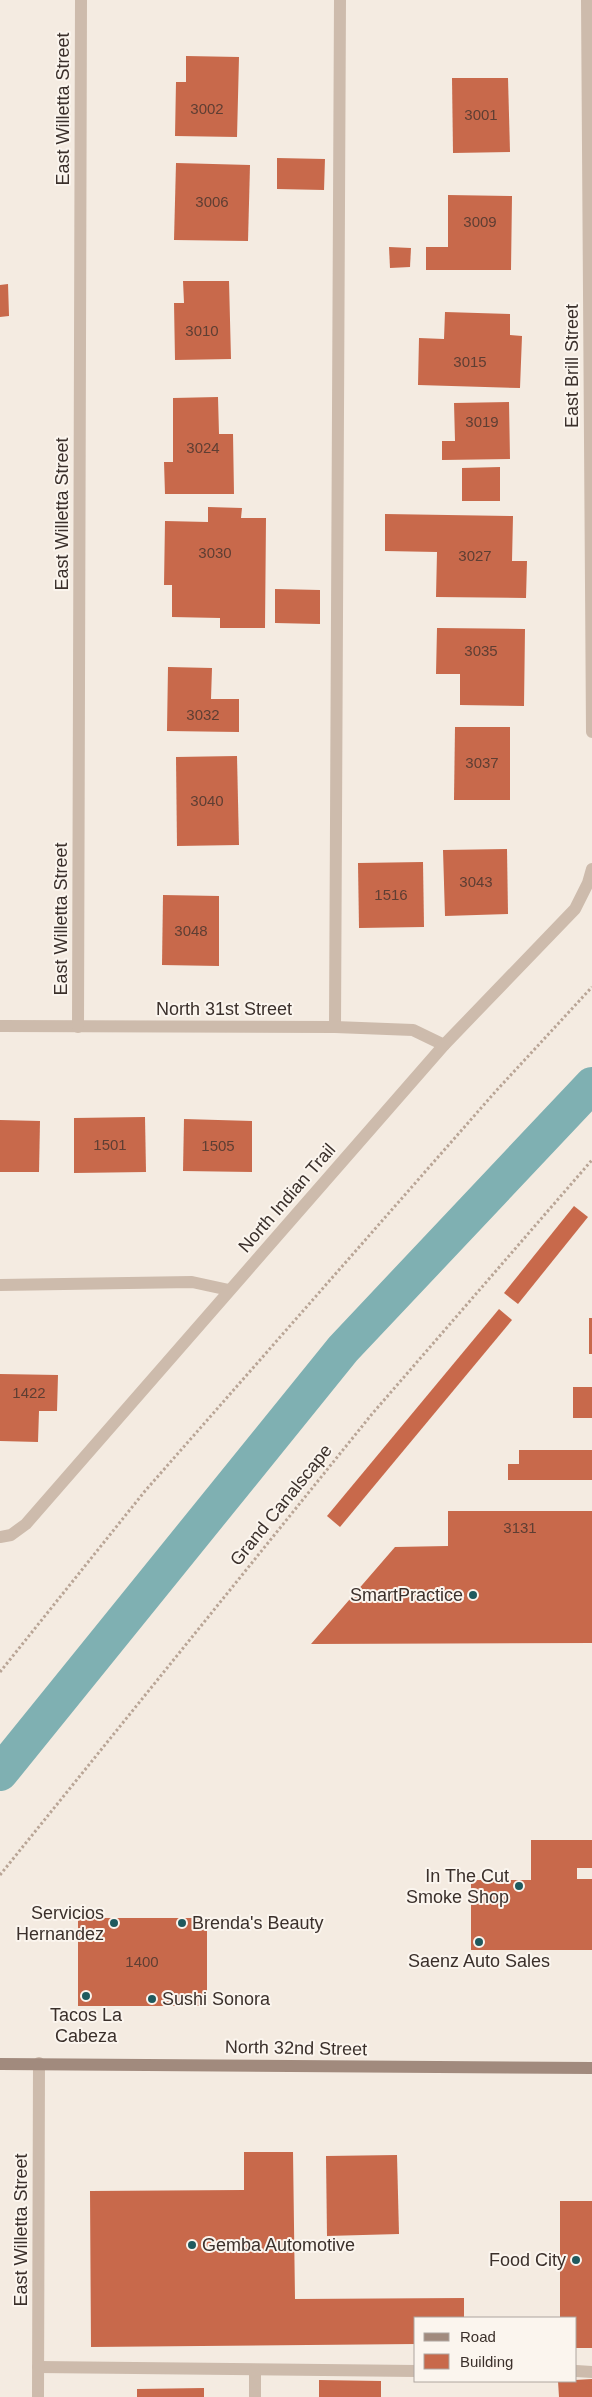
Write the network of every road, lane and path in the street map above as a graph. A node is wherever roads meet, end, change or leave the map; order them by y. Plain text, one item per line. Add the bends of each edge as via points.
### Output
1 (81, 0) edge
2 (340, 0) edge
3 (588, 0) edge
4 (592, 732) edge
5 (592, 869) edge
6 (590, 883) edge
7 (592, 987) edge
8 (0, 1026) edge
9 (78, 1027) junction
10 (335, 1027) junction
11 (444, 1045) junction
12 (592, 1160) edge
13 (0, 1285) edge
14 (229, 1290) junction
15 (6, 1536) edge
16 (0, 1672) edge
17 (0, 1875) edge
18 (39, 2063) junction
19 (0, 2064) edge
20 (592, 2068) edge
21 (38, 2367) junction
22 (255, 2370) junction
23 (414, 2370) edge
24 (577, 2372) edge
25 (592, 2372) edge
26 (38, 2397) edge
27 (255, 2397) edge

1 - 9 street, East Willetta Street
2 - 10 street
3 - 4 street, East Brill Street
5 - 6 street
6 - 11 street, North Indian Trail via 575,909
7 - 16 path via 496,1091 145,1491
8 - 9 street, North 31st Street
9 - 10 street, North 31st Street
10 - 11 street, North 31st Street via 413,1030
11 - 14 street, North Indian Trail
12 - 17 path, Grand Canalscape via 372,1414
13 - 14 street via 192,1282
14 - 15 street, North Indian Trail via 26,1524
18 - 19 main road, North 32nd Street
18 - 20 main road, North 32nd Street
18 - 21 street, East Willetta Street
21 - 22 street
21 - 26 street, East Willetta Street
22 - 23 street
22 - 27 street
24 - 25 street

